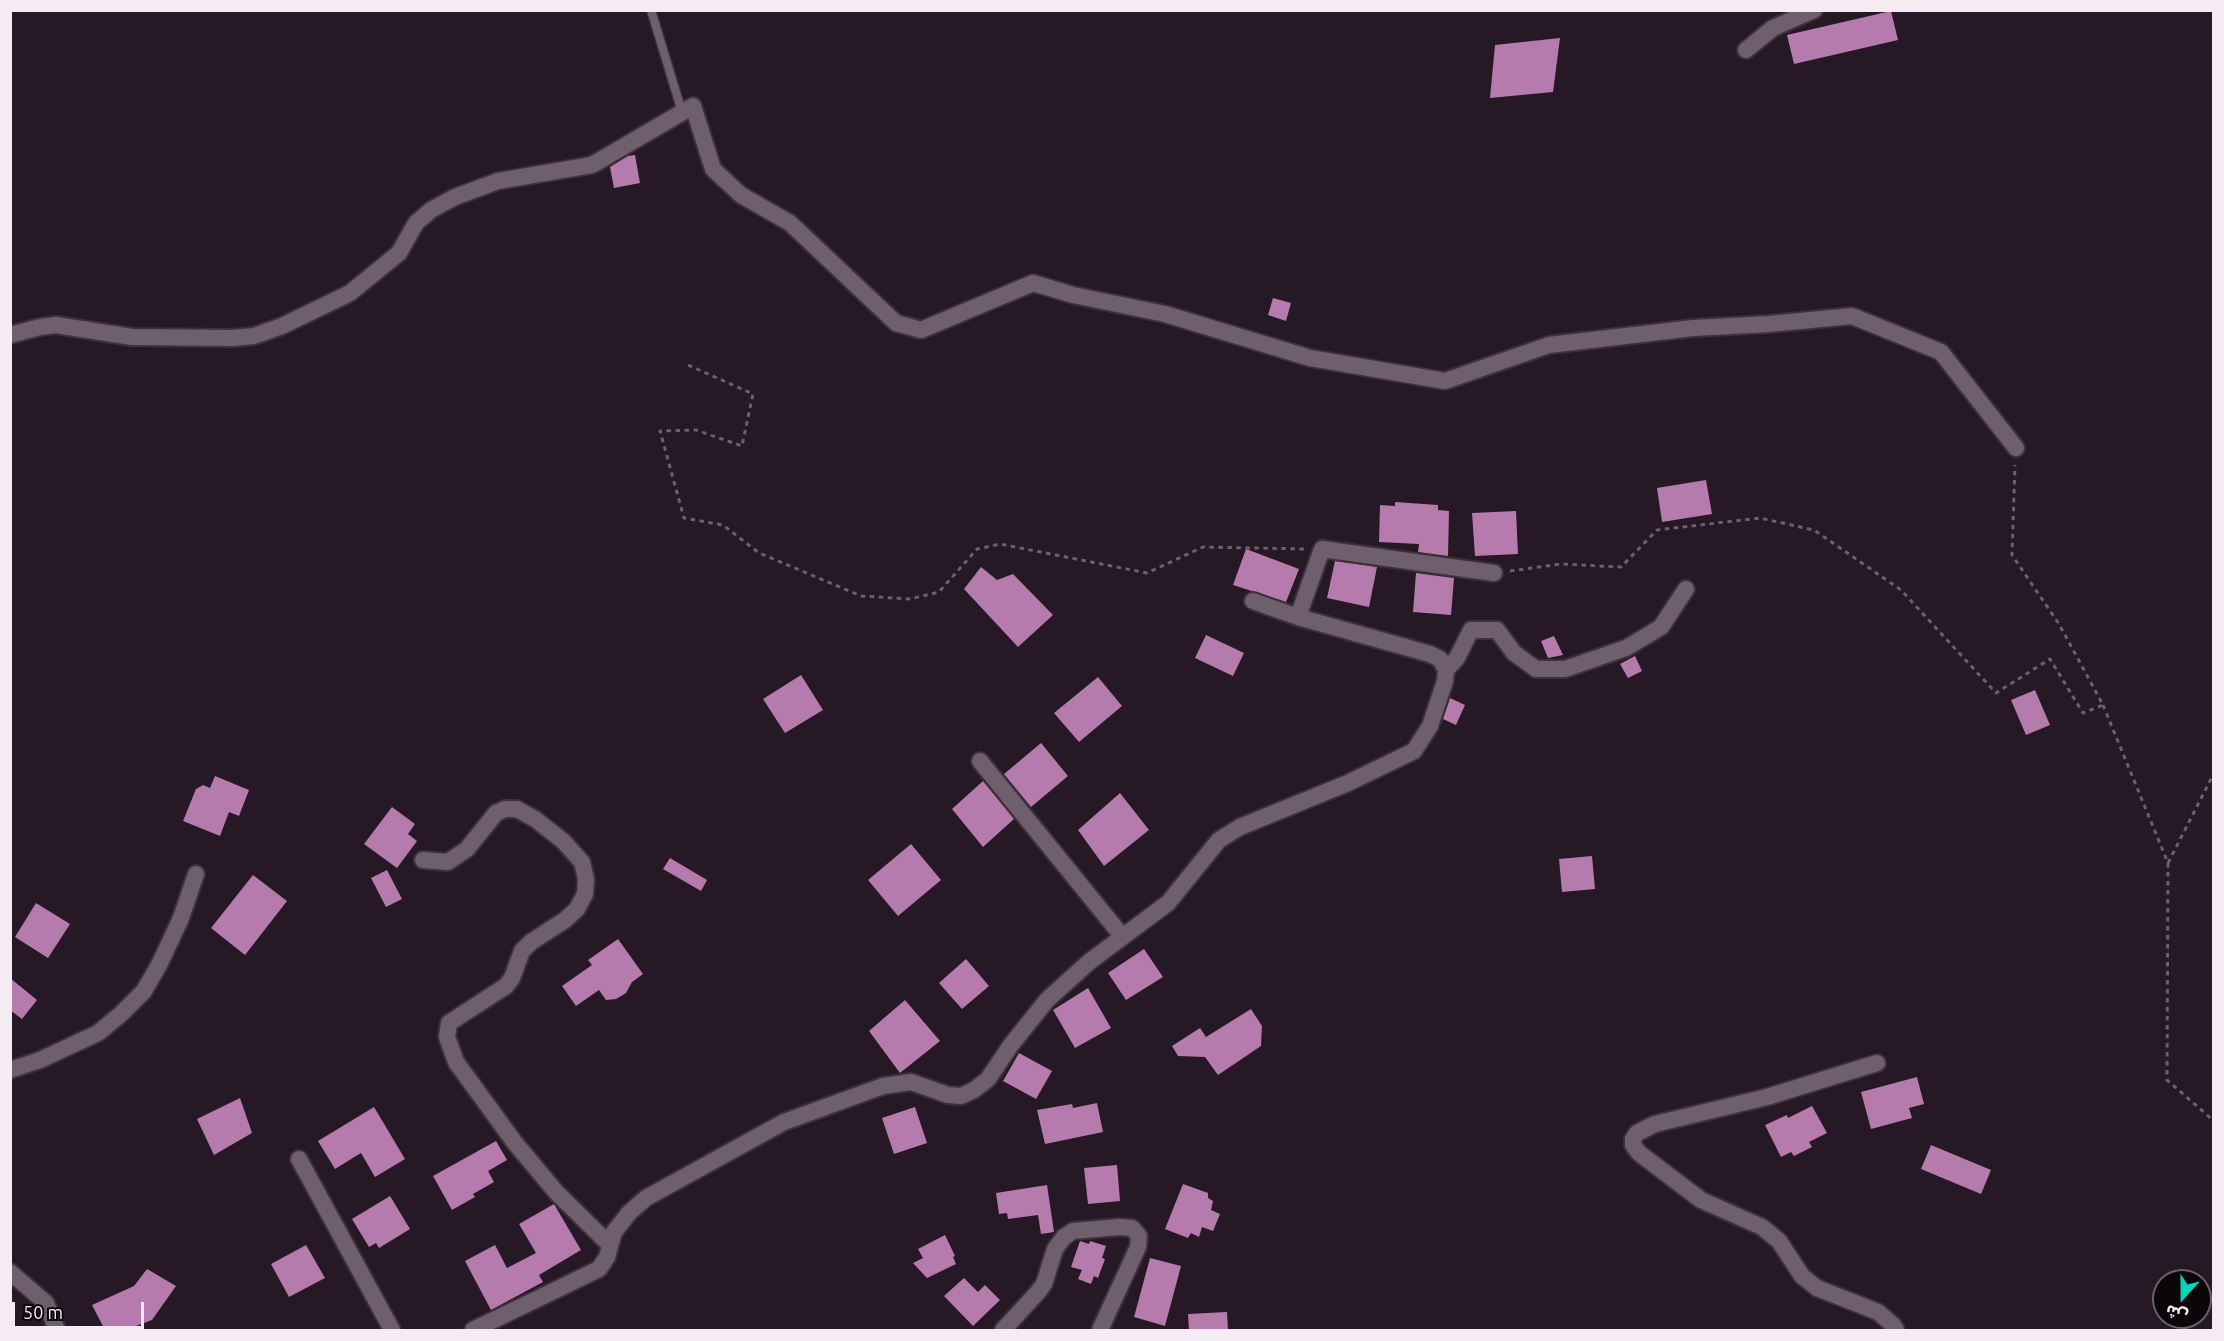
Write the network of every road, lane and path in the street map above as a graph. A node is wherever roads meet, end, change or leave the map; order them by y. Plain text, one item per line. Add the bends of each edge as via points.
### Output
1 (651, 10) edge
2 (1814, 10) edge
3 (1746, 50) dead end
4 (682, 112) junction
5 (10, 335) edge
6 (688, 365) dead end
7 (2016, 448) joint
8 (1322, 549) junction
9 (1494, 573) joint
10 (1686, 589) dead end
11 (1253, 601) dead end
12 (1298, 617) junction
13 (1446, 670) junction
14 (2103, 705) junction
15 (980, 761) dead end
16 (2214, 772) edge
17 (423, 860) dead end
18 (2168, 863) junction
19 (196, 874) dead end
20 (1122, 936) junction
21 (1877, 1063) dead end
22 (14, 1065) edge
23 (2214, 1121) edge
24 (299, 1159) dead end
25 (610, 1245) junction
26 (10, 1272) edge
27 (57, 1330) edge
28 (392, 1330) edge
29 (473, 1330) edge
30 (1003, 1330) edge
31 (1100, 1330) edge
32 (1896, 1330) edge

1 - 4 lane
2 - 3 street via 1773,28
4 - 5 street via 592,165 498,181 455,197 416,223 399,253 350,293 254,336 132,337 56,326
4 - 7 street via 693,106 713,169 741,195 790,223 896,323 921,330 1033,283 1165,314 1310,358 1445,381 1549,345 1693,328 1852,316 1941,352
6 - 8 path via 753,394 742,446 696,430 660,431 684,518 723,525 759,553 861,596 910,599 939,592 976,549 1000,544 1147,573 1203,547
7 - 14 path via 2012,555 2059,624
8 - 9 street
8 - 12 street
9 - 14 path via 1561,564 1621,567 1657,530 1760,518 1814,530 1901,590 1996,693 2050,659 2083,714
10 - 13 street via 1660,627 1626,648 1565,669 1536,669 1514,653 1497,630 1471,630
11 - 12 street
12 - 13 street via 1430,654 1440,659
13 - 20 street via 1430,726 1414,751 1240,827 1219,840 1168,903
14 - 18 path
15 - 20 street
16 - 18 path
17 - 25 street via 448,862 467,849 496,813 517,809 563,841 582,862 585,894 577,909 531,942 522,951 506,986 449,1023 447,1037 456,1062 515,1143 556,1192
18 - 23 path via 2167,1080
19 - 22 street via 181,918 144,991 98,1033 40,1060
20 - 25 street via 1047,1000 988,1079 974,1089 961,1096 911,1083 883,1086 784,1122 646,1198 614,1232
21 - 32 street via 1767,1097 1655,1124 1632,1139 1639,1153 1701,1200 1762,1227 1779,1241 1802,1276 1817,1288 1878,1312
24 - 28 street
25 - 29 street via 599,1269
26 - 27 street via 46,1303
30 - 31 street via 1044,1284 1055,1249 1064,1237 1073,1231 1132,1228 1139,1236 1138,1247

